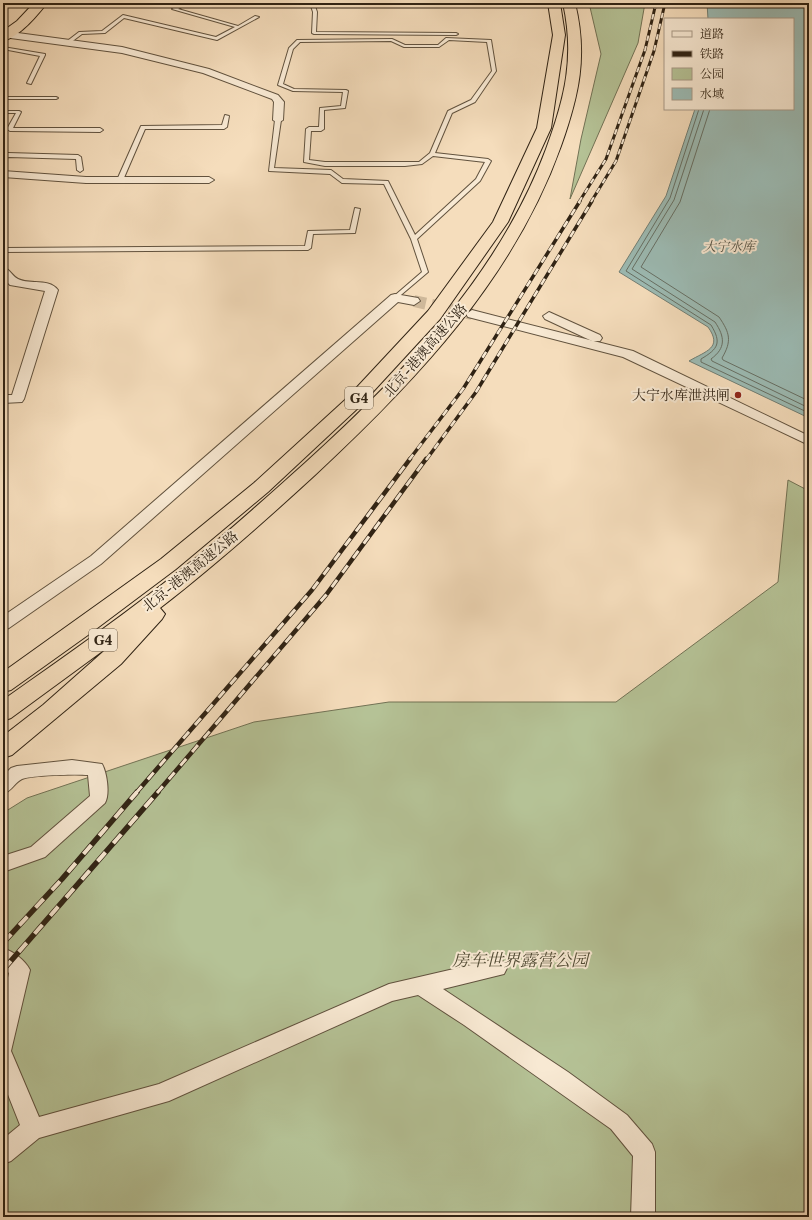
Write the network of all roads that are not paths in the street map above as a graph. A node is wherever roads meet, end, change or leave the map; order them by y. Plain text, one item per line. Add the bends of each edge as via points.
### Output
1 (41, 3) edge
2 (187, 3) edge
3 (312, 3) edge
4 (554, 3) edge
5 (569, 3) edge
6 (256, 17) dead end
7 (238, 27) junction
8 (456, 34) dead end
9 (4, 35) edge
10 (68, 42) junction
11 (3, 48) edge
12 (29, 83) dead end
13 (3, 98) edge
14 (56, 98) dead end
15 (3, 112) edge
16 (227, 116) dead end
17 (278, 120) joint
18 (100, 130) dead end
19 (432, 154) junction
20 (3, 157) edge
21 (334, 164) junction
22 (80, 170) dead end
23 (331, 172) junction
24 (3, 174) edge
25 (120, 180) junction
26 (209, 180) dead end
27 (357, 209) dead end
28 (414, 239) junction
29 (3, 250) edge
30 (3, 271) edge
31 (395, 298) junction
32 (414, 301) tunnel mouth
33 (472, 314) tunnel mouth
34 (549, 316) dead end
35 (628, 354) junction
36 (3, 399) edge
37 (809, 441) edge
38 (200, 565) junction
39 (3, 624) edge
40 (3, 684) edge
41 (3, 712) edge
42 (3, 748) edge
43 (3, 787) edge
44 (3, 864) edge
45 (3, 957) edge
46 (496, 968) dead end
47 (420, 986) junction
48 (3, 1046) edge
49 (3, 1056) edge
50 (33, 1129) junction
51 (3, 1153) edge
52 (643, 1217) edge

1 - 9 highway via 21,24
2 - 7 lane via 174,9
3 - 8 lane via 315,12 314,33
4 - 40 highway, 北京-港澳高速公路 / G4 via 560,33 558,71 550,108 534,157 507,211 471,266 422,329 359,397 269,480 179,555 74,635
5 - 38 highway, 北京-港澳高速公路 / G4 via 575,33 573,71 566,108 551,158 526,214 491,269 444,333 378,405 292,486
6 - 7 lane
7 - 10 lane via 217,39 123,16 103,32 81,34
9 - 10 street
10 - 17 street via 122,50 206,70 241,83 275,97 279,102
11 - 12 lane via 43,55
13 - 14 lane
15 - 18 lane via 19,112 10,129
16 - 25 lane via 224,127 143,127
17 - 23 lane via 271,170
19 - 21 lane via 420,163
19 - 21 lane via 450,112 473,101 494,71 489,41 448,39 439,46 404,46 392,40 298,41 291,48 280,84 293,90 346,91 343,107 322,109 321,128 309,128 306,161
19 - 28 lane via 488,161 478,180
20 - 22 lane via 78,157
21 - 23 lane
23 - 28 lane via 342,181 386,182
24 - 25 street
25 - 26 street
27 - 29 lane via 353,232 310,232 308,248
28 - 31 lane via 426,272
30 - 36 street via 14,282 52,290 17,399
31 - 32 street
31 - 39 street via 96,560
33 - 35 street
34 - 35 street
35 - 37 street via 666,370
38 - 41 highway, 北京-港澳高速公路 / G4 via 90,650
38 - 42 highway via 113,658 52,711
43 - 44 street via 17,773 72,767 96,769 99,798 38,852
45 - 48 street via 20,970
46 - 47 street
47 - 50 street via 389,993 161,1094
47 - 52 street via 497,1035 619,1122 644,1152
49 - 50 street
50 - 51 street

